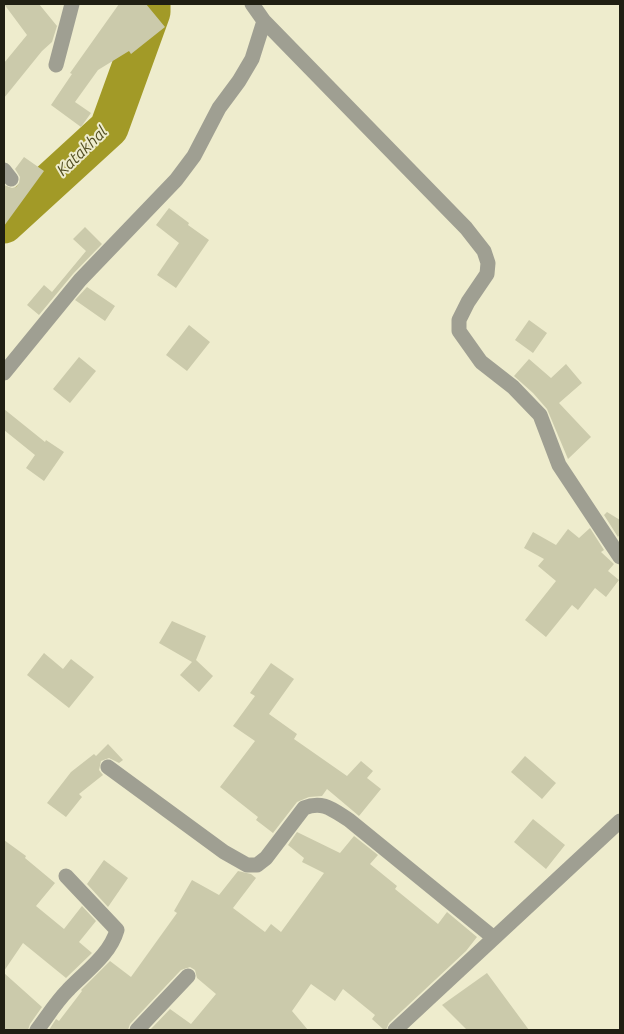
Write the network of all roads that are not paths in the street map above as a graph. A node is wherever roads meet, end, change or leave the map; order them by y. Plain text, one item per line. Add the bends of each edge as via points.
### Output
1 (72, 4) edge
2 (252, 4) edge
3 (264, 21) junction
4 (56, 65) dead end
5 (4, 373) edge
6 (620, 556) edge
7 (108, 767) dead end
8 (620, 822) edge
9 (66, 876) dead end
10 (494, 938) junction
11 (188, 976) dead end
12 (37, 1030) edge
13 (137, 1030) edge
14 (395, 1030) edge

1 - 4 street
2 - 3 street
3 - 5 street via 252,59 176,180 80,280
3 - 6 street via 466,228 484,251 487,274 459,320 459,331 482,362 540,415 559,465
7 - 10 street via 224,852 247,865 257,865 266,858 304,808 313,804 325,805 349,820
8 - 10 street
9 - 12 street via 117,930 106,951 66,991
10 - 14 street
11 - 13 street

